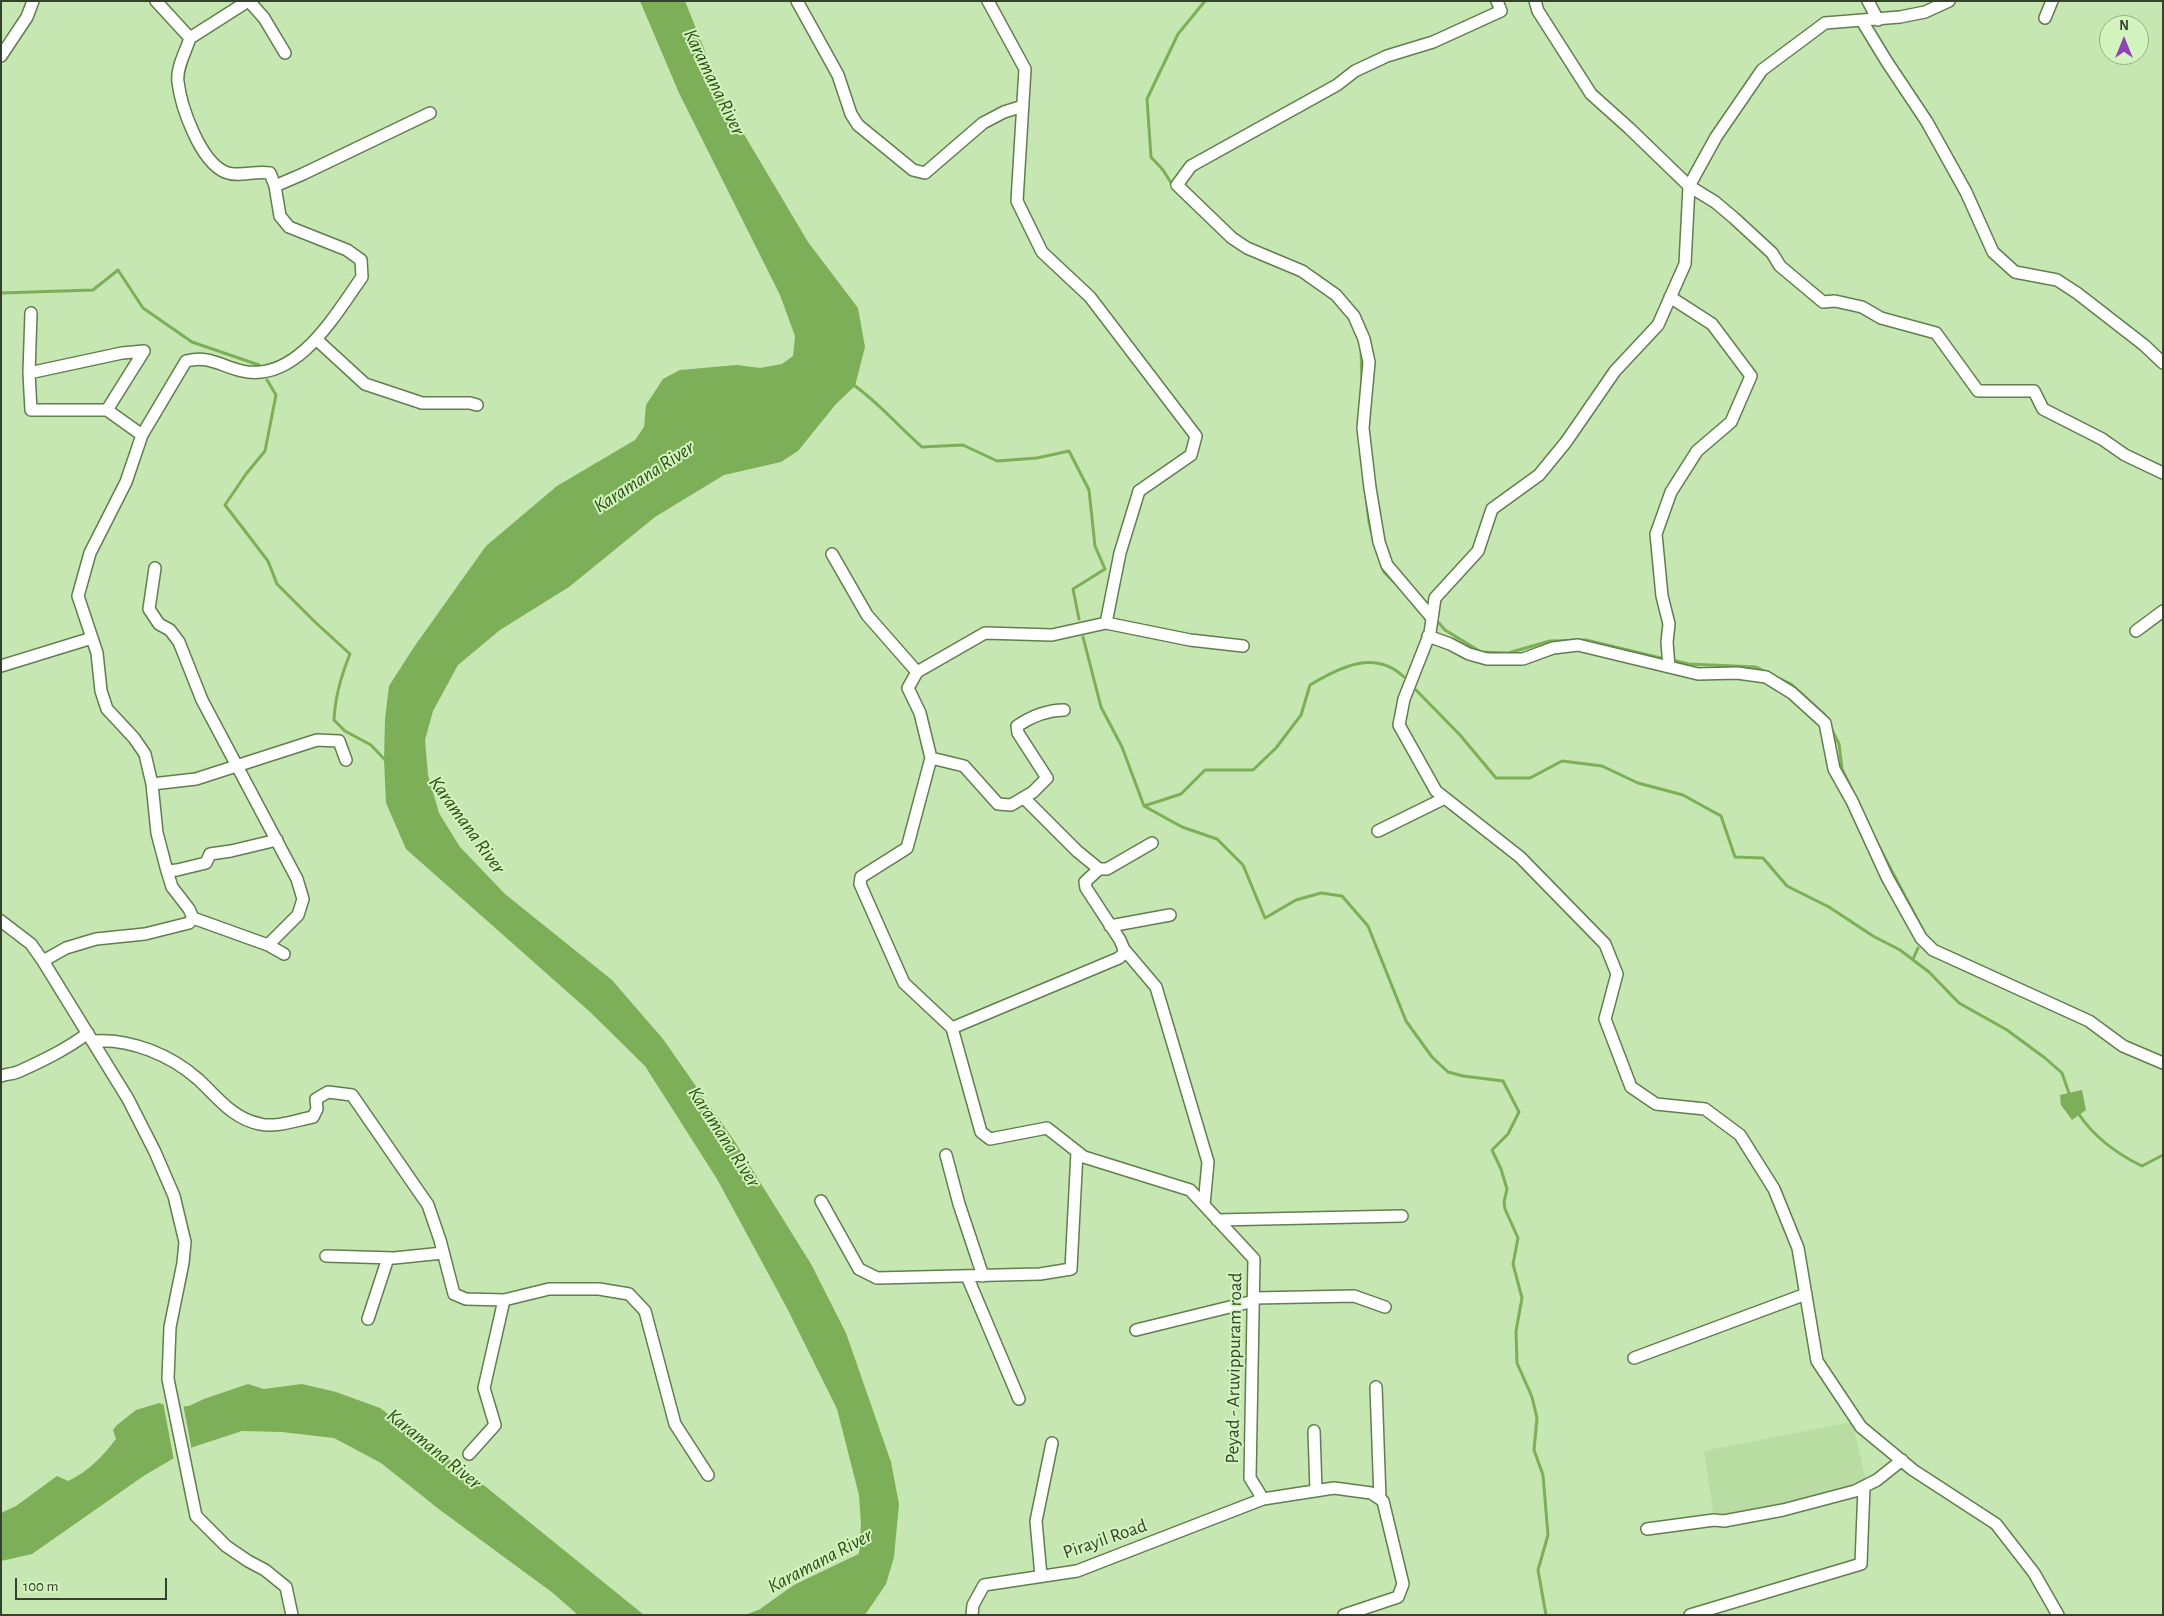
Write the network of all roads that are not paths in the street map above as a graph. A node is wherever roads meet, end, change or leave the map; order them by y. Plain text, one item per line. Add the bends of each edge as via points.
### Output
1 (33, 1) edge
2 (156, 1) edge
3 (248, 1) edge
4 (797, 1) edge
5 (988, 1) edge
6 (1497, 1) edge
7 (1535, 1) edge
8 (1868, 1) edge
9 (1949, 1) edge
10 (2052, 1) edge
11 (2045, 18) dead end
12 (1878, 20) junction
13 (1862, 21) junction
14 (190, 38) junction
15 (285, 53) dead end
16 (1, 56) edge
17 (1023, 106) junction
18 (430, 113) dead end
19 (275, 186) junction
20 (1689, 186) junction
21 (1670, 297) junction
22 (31, 313) dead end
23 (316, 339) junction
24 (2163, 363) edge
25 (29, 373) junction
26 (477, 405) dead end
27 (107, 410) junction
28 (142, 435) junction
29 (2163, 473) edge
30 (832, 554) dead end
31 (155, 568) dead end
32 (2163, 611) edge
33 (1432, 618) junction
34 (1106, 623) junction
35 (2136, 631) dead end
36 (1428, 636) junction
37 (92, 638) junction
38 (1243, 646) dead end
39 (1, 666) edge
40 (1670, 667) junction
41 (917, 672) junction
42 (1064, 710) dead end
43 (931, 758) junction
44 (346, 760) dead end
45 (237, 765) junction
46 (152, 784) junction
47 (1024, 798) junction
48 (1446, 798) junction
49 (1378, 831) dead end
50 (277, 840) junction
51 (1152, 843) dead end
52 (1099, 869) junction
53 (167, 871) junction
54 (1170, 915) dead end
55 (193, 918) junction
56 (1, 921) edge
57 (1110, 926) junction
58 (268, 945) junction
59 (1123, 948) junction
60 (284, 954) dead end
61 (43, 961) junction
62 (952, 1028) junction
63 (90, 1037) junction
64 (2163, 1063) edge
65 (1, 1076) edge
66 (1078, 1152) junction
67 (946, 1155) dead end
68 (821, 1201) dead end
69 (1204, 1205) junction
70 (1402, 1216) dead end
71 (1218, 1220) junction
72 (443, 1253) junction
73 (326, 1256) dead end
74 (388, 1258) junction
75 (967, 1276) junction
76 (983, 1276) junction
77 (1806, 1294) junction
78 (504, 1300) junction
79 (1254, 1300) junction
80 (1386, 1307) dead end
81 (368, 1320) dead end
82 (1136, 1330) dead end
83 (1634, 1358) dead end
84 (1376, 1387) dead end
85 (1020, 1399) dead end
86 (1314, 1431) dead end
87 (1052, 1443) dead end
88 (469, 1454) dead end
89 (1902, 1460) junction
90 (708, 1475) dead end
91 (1859, 1489) junction
92 (1316, 1491) junction
93 (1263, 1499) junction
94 (1380, 1499) junction
95 (1647, 1529) dead end
96 (1041, 1576) junction
97 (292, 1615) edge
98 (972, 1615) edge
99 (1344, 1615) edge
100 (1690, 1615) edge
101 (2058, 1615) edge

1 - 16 street via 27,17
2 - 14 street
3 - 14 street
3 - 15 street via 264,18
4 - 17 street via 838,75 858,125 913,170 925,173 983,123
5 - 17 street via 1025,69
6 - 33 street via 1501,11 1433,42 1387,56 1355,71 1336,85 1191,166 1177,185 1232,238 1247,248 1302,271 1336,295 1354,316 1369,362 1363,428 1379,542 1387,565
7 - 20 street via 1538,11 1591,94
8 - 12 street
9 - 12 street via 1925,12
10 - 11 street
12 - 13 street
13 - 20 street via 1825,24 1762,70 1716,137
13 - 24 street via 1927,122 1966,192 1993,252 2015,272 2057,280 2077,293
14 - 19 street via 178,81 188,121 198,143 214,165 224,172 235,175 260,171 270,173
17 - 34 street via 1018,201 1042,252 1090,296 1196,436 1191,455 1139,491 1120,553
18 - 19 street
19 - 23 street via 280,216 289,227 347,250 361,260 362,277
20 - 21 street via 1685,264
20 - 29 street via 1734,218 1772,253 1780,266 1823,302 1835,301 1862,307 1881,318 1936,333 1978,391 2034,391 2043,409
21 - 33 street via 1658,325 1615,371 1539,475 1492,509 1478,551 1435,598
21 - 40 street via 1712,324 1751,376 1731,422 1697,452 1671,492 1656,534 1662,596 1669,624
22 - 25 street
23 - 26 street via 365,384 422,403
23 - 28 street via 292,362 270,372 244,371 200,358 186,361
25 - 27 street via 31,410
25 - 27 street via 144,351
27 - 28 street
28 - 37 street via 126,482 90,553 78,596
30 - 41 street via 867,616
31 - 45 street via 149,609 159,624 170,630 179,642 202,700
32 - 35 street
33 - 36 street
34 - 38 street via 1190,640
34 - 41 street via 1052,635 985,633
36 - 40 street via 1487,659 1523,659 1553,648 1578,646
36 - 48 street via 1404,699 1399,725 1436,791
37 - 39 street
37 - 46 street via 97,653 100,691 107,710 145,754
40 - 64 street via 1698,674 1737,673 1766,677 1792,693 1825,723 1834,769 1887,877 1921,938 1933,950 2089,1021 2123,1046
41 - 43 street via 908,688 920,713
42 - 47 street via 1051,710 1030,717 1017,726 1018,733 1047,778
43 - 47 street via 964,766 998,804 1011,805
43 - 62 street via 907,848 861,877 860,884 904,983
44 - 45 street via 339,741 317,740
45 - 46 street via 196,779
45 - 50 street
46 - 53 street via 157,833
47 - 52 street
48 - 49 street
48 - 77 street via 1520,857 1605,944 1617,974 1605,1019 1631,1087 1656,1104 1704,1109 1740,1134 1774,1189 1798,1248
50 - 53 street via 210,854 206,863
50 - 58 street via 297,879 303,899 298,915
51 - 52 street via 1107,869
52 - 57 street via 1085,882 1086,888
53 - 55 street via 172,887
54 - 57 street
55 - 58 street
55 - 61 street via 189,923 145,934 96,939 66,948
56 - 61 street via 31,944
57 - 59 street
58 - 60 street
59 - 62 street via 1125,952 1119,958
59 - 69 street via 1156,987 1208,1162
61 - 63 street
62 - 66 street, Peyad - Aruvippuram road via 981,1132 990,1139 1047,1128
63 - 65 street via 19,1072
63 - 72 street via 160,1053 197,1078 225,1107 260,1124 273,1125 313,1117 317,1109 316,1099 328,1092 352,1096 428,1205
63 - 97 street via 128,1099 155,1152 174,1196 182,1225 185,1242 170,1326 168,1379 196,1516 226,1546 286,1587
66 - 69 street, Peyad - Aruvippuram road via 1084,1157 1190,1190
66 - 76 street via 1071,1269 1040,1274
67 - 76 street
68 - 75 street via 859,1269 877,1278
69 - 71 street, Peyad - Aruvippuram road
70 - 71 street
71 - 79 street, Peyad - Aruvippuram road via 1254,1259
72 - 74 street
72 - 78 street via 454,1294 466,1300
73 - 74 street
74 - 81 street
75 - 76 street
75 - 85 street
77 - 83 street
77 - 89 street via 1817,1361 1861,1427
78 - 88 street via 484,1388 495,1425
78 - 90 street via 549,1289 599,1289 629,1294 645,1310 675,1424
79 - 80 street via 1354,1296
79 - 82 street
79 - 93 street, Peyad - Aruvippuram road via 1250,1478
84 - 94 street
86 - 92 street
87 - 96 street via 1036,1521
89 - 91 street via 1877,1480
89 - 101 street via 1996,1524 2034,1573
91 - 95 street via 1783,1510 1724,1521
91 - 100 street via 1861,1564
92 - 93 street
92 - 94 street via 1334,1488 1370,1493
93 - 96 street, Pirayil Road via 1078,1571
94 - 99 street via 1384,1501 1403,1584 1398,1597
96 - 98 street, Pirayil Road via 984,1585 973,1605

